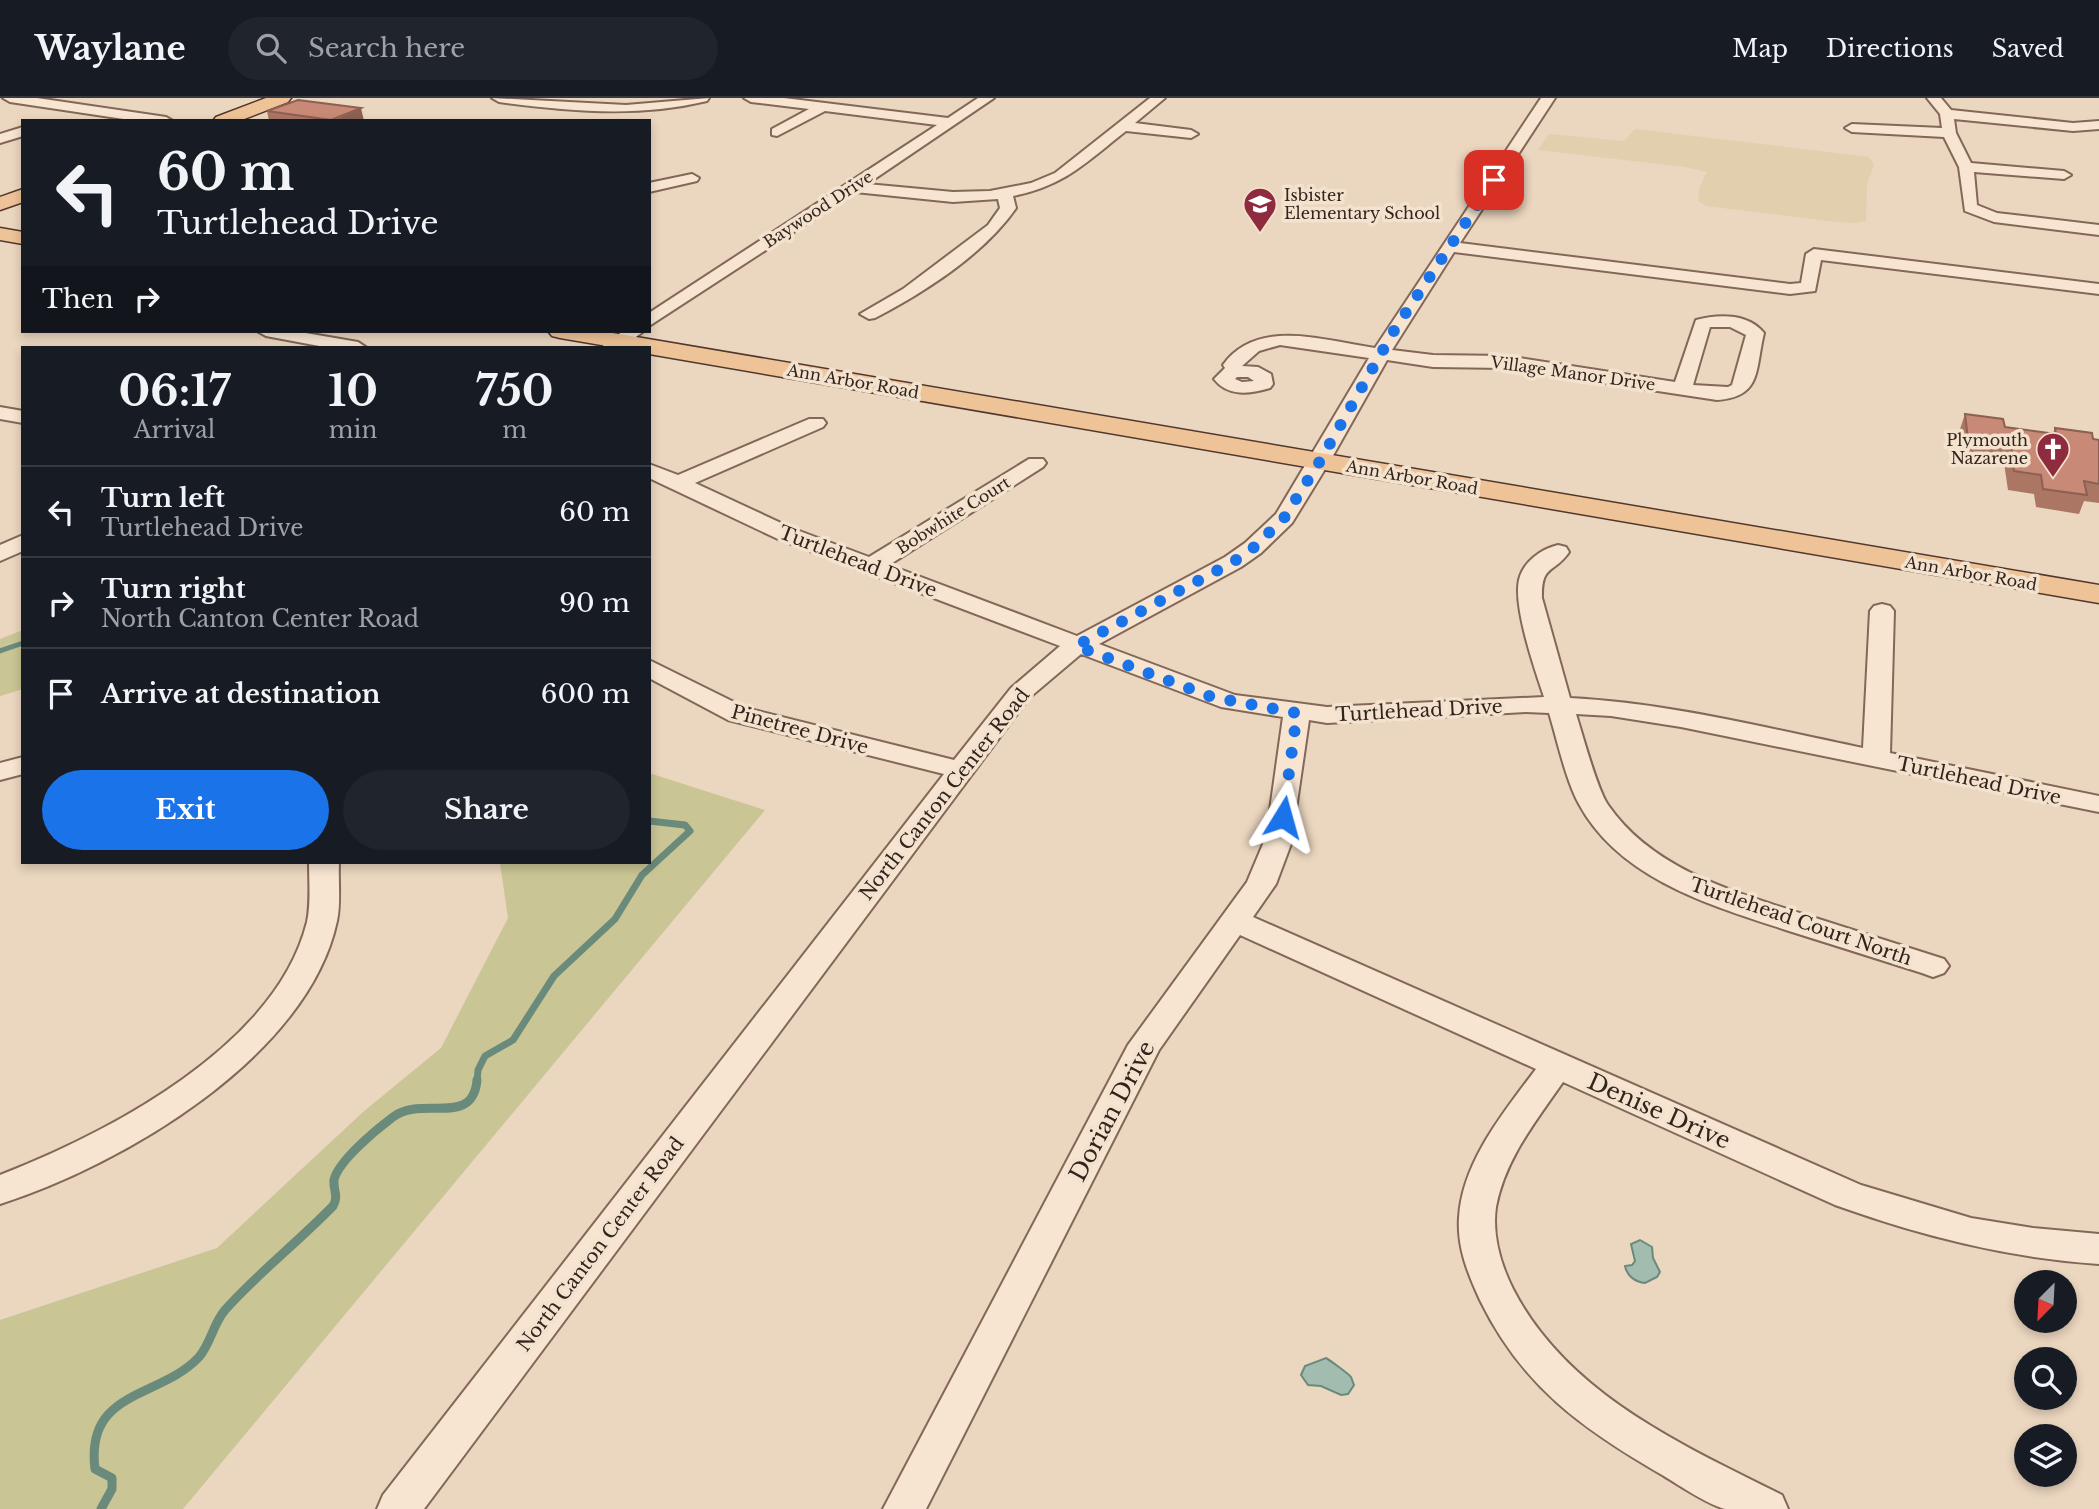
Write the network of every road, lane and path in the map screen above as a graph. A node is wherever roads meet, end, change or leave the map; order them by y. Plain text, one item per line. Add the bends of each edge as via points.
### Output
1 (10, 98) edge
2 (119, 98) edge
3 (282, 98) edge
4 (499, 98) edge
5 (702, 98) edge
6 (751, 98) edge
7 (987, 98) edge
8 (1158, 98) edge
9 (1548, 98) edge
10 (1934, 98) edge
11 (822, 107) junction
12 (87, 109) junction
13 (1947, 114) junction
14 (59, 119) edge
15 (153, 119) edge
16 (227, 119) edge
17 (950, 122) junction
18 (2099, 125) edge
19 (1122, 126) junction
20 (1852, 128) dead end
21 (21, 132) edge
22 (777, 132) dead end
23 (1949, 133) junction
24 (1191, 134) dead end
25 (0, 139) edge
26 (1966, 167) junction
27 (2064, 174) dead end
28 (692, 178) dead end
29 (852, 187) junction
30 (651, 188) edge
31 (1005, 194) junction
32 (21, 196) edge
33 (0, 204) edge
34 (2099, 230) edge
35 (0, 234) edge
36 (21, 238) edge
37 (1451, 247) junction
38 (2099, 289) edge
39 (869, 314) dead end
40 (651, 320) edge
41 (278, 333) edge
42 (345, 333) edge
43 (574, 333) edge
44 (319, 340) edge
45 (621, 340) edge
46 (298, 346) edge
47 (348, 346) edge
48 (1381, 355) junction
49 (1237, 371) dead end
50 (1682, 389) junction
51 (0, 412) edge
52 (21, 417) edge
53 (816, 423) dead end
54 (1320, 461) junction
55 (1036, 463) dead end
56 (651, 471) edge
57 (676, 484) junction
58 (21, 543) edge
59 (1558, 552) dead end
60 (0, 554) edge
61 (871, 566) junction
62 (2099, 594) edge
63 (1882, 611) dead end
64 (1076, 646) junction
65 (651, 668) edge
66 (1561, 704) junction
67 (1297, 713) junction
68 (1875, 758) junction
69 (21, 766) edge
70 (960, 770) junction
71 (0, 772) edge
72 (2099, 804) edge
73 (324, 864) edge
74 (1235, 920) junction
75 (1933, 966) dead end
76 (1557, 1065) junction
77 (0, 1190) edge
78 (2099, 1249) edge
79 (398, 1509) edge
80 (904, 1509) edge
81 (1767, 1509) edge

1 - 12 street
2 - 12 street
3 - 16 main road
4 - 5 street via 625,109 635,116 647,116 664,106
6 - 11 street
7 - 17 street, Baywood Drive
8 - 19 street
9 - 37 street, North Canton Center Road
10 - 13 street
11 - 17 street
11 - 22 street
12 - 14 street
12 - 15 street
13 - 18 street
13 - 23 street
17 - 29 street, Baywood Drive
19 - 24 street
19 - 31 street via 1056,178
20 - 23 street
21 - 25 street
23 - 26 street
26 - 27 street
26 - 34 street via 1969,206 1980,213
28 - 30 street
29 - 31 street via 937,197
29 - 40 street, Baywood Drive
31 - 39 street via 1008,208 994,228 909,293
32 - 33 main road
35 - 36 main road
37 - 38 street via 1796,290 1809,287 1815,248
37 - 48 street, North Canton Center Road
41 - 44 street
42 - 44 street
43 - 45 main road, Ann Arbor Road
44 - 46 street
44 - 47 street
45 - 54 main road, Ann Arbor Road
48 - 49 street, Village Manor Drive via 1271,341 1241,354 1232,365
48 - 50 street, Village Manor Drive via 1506,362
48 - 54 street, North Canton Center Road
50 - 50 street, Village Manor Drive via 1722,394 1740,390 1755,332 1727,322 1702,324
51 - 52 street
53 - 57 street
54 - 62 main road, Ann Arbor Road
54 - 64 street, North Canton Center Road via 1284,518 1253,548
55 - 61 street, Bobwhite Court
56 - 57 street, Turtlehead Drive
57 - 61 street, Turtlehead Drive
58 - 60 street
59 - 66 street, Turtlehead Court North via 1536,567 1529,584 1534,618
61 - 64 street, Turtlehead Drive
63 - 68 street
64 - 67 street, Turtlehead Drive via 1212,697
64 - 70 street, North Canton Center Road via 1020,692
65 - 70 street, Pinetree Drive via 737,714
66 - 67 street, Turtlehead Drive via 1359,715
66 - 68 street, Turtlehead Drive via 1681,719
66 - 75 street, Turtlehead Court North via 1592,803 1605,823 1638,855 1720,897
67 - 74 street, Dorian Drive via 1278,844 1261,884
68 - 72 street, Turtlehead Drive
69 - 71 street
70 - 79 street, North Canton Center Road
73 - 77 street via 328,886 319,940 290,993 262,1028 162,1111 63,1164
74 - 76 street, Denise Drive
74 - 80 street, Dorian Drive via 1145,1045
76 - 78 street, Denise Drive via 1848,1195 1908,1217 2007,1241
76 - 81 street via 1502,1143 1483,1189 1478,1238 1496,1297 1538,1358 1609,1421

